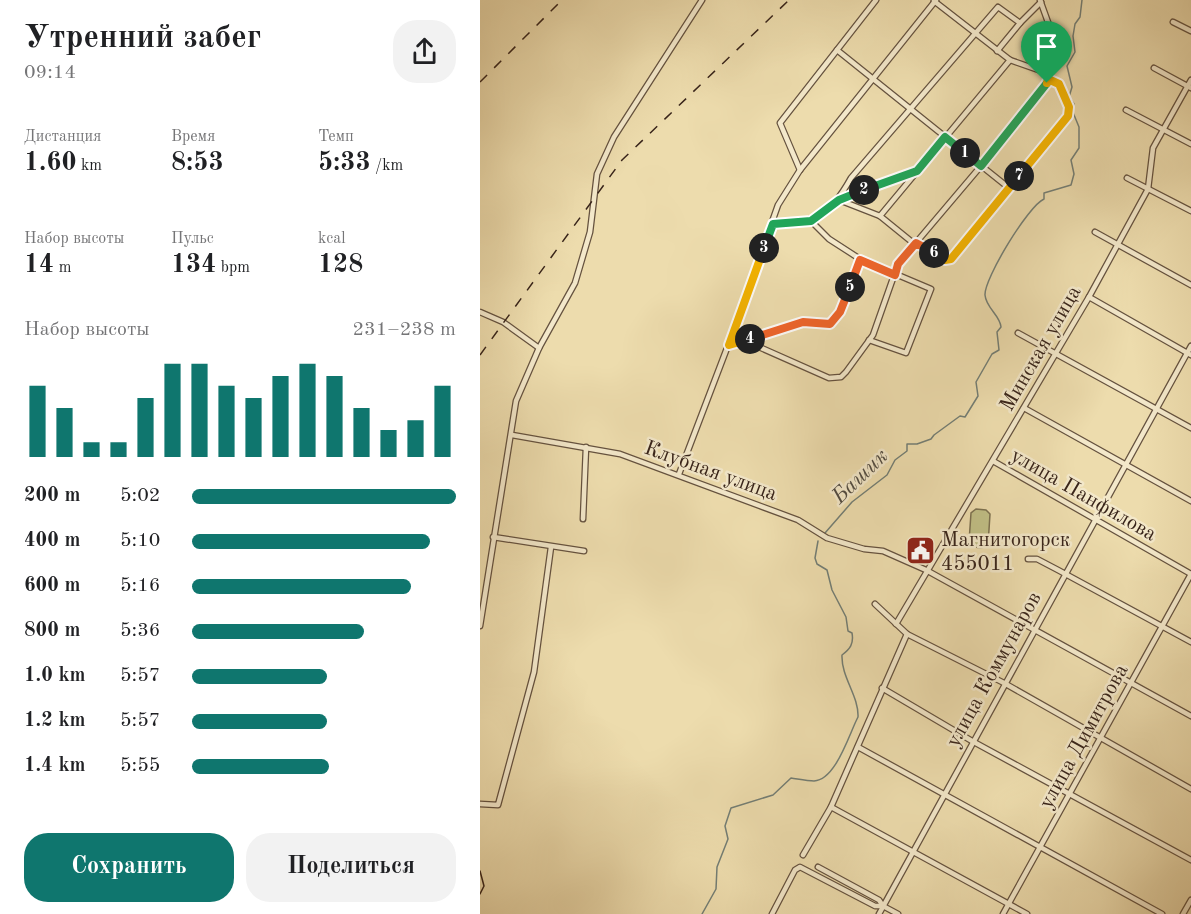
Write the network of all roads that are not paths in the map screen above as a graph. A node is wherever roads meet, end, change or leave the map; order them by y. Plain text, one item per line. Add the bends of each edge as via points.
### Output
1 (702, 0) edge
2 (876, 0) edge
3 (934, 1) edge
4 (1041, 1) edge
5 (1173, 22) dead end
6 (1020, 23) junction
7 (1191, 32) edge
8 (975, 34) junction
9 (837, 50) junction
10 (997, 51) junction
11 (1010, 60) junction
12 (1154, 68) dead end
13 (1047, 76) junction
14 (875, 79) junction
15 (1191, 81) edge
16 (1189, 87) edge
17 (910, 109) junction
18 (1126, 110) dead end
19 (1164, 130) junction
20 (945, 137) junction
21 (1191, 144) edge
22 (981, 166) junction
23 (800, 170) junction
24 (917, 171) junction
25 (1127, 178) dead end
26 (1009, 188) junction
27 (1148, 189) junction
28 (839, 200) junction
29 (1191, 212) edge
30 (880, 216) junction
31 (811, 221) junction
32 (773, 224) junction
33 (1095, 232) dead end
34 (916, 243) junction
35 (1117, 244) junction
36 (860, 260) junction
37 (895, 275) junction
38 (1191, 285) edge
39 (1089, 297) junction
40 (480, 312) edge
41 (1018, 333) dead end
42 (732, 335) junction
43 (869, 340) junction
44 (746, 341) junction
45 (729, 345) junction
46 (1191, 346) edge
47 (538, 348) junction
48 (1056, 353) junction
49 (1189, 354) edge
50 (1024, 408) junction
51 (1155, 409) junction
52 (1191, 428) edge
53 (512, 435) junction
54 (586, 447) junction
55 (993, 461) junction
56 (1125, 464) junction
57 (679, 474) junction
58 (1191, 501) edge
59 (583, 519) dead end
60 (1095, 520) junction
61 (493, 537) junction
62 (551, 547) junction
63 (584, 551) dead end
64 (1028, 558) dead end
65 (927, 570) junction
66 (1191, 574) edge
67 (1064, 575) junction
68 (875, 604) dead end
69 (896, 624) junction
70 (480, 626) edge
71 (1163, 627) junction
72 (1035, 629) junction
73 (907, 634) junction
74 (1191, 642) edge
75 (1004, 683) junction
76 (1131, 683) junction
77 (882, 688) junction
78 (1191, 716) edge
79 (1101, 737) junction
80 (972, 741) junction
81 (858, 747) junction
82 (1191, 789) edge
83 (1070, 793) junction
84 (943, 796) junction
85 (480, 804) edge
86 (831, 807) junction
87 (1039, 848) junction
88 (913, 851) junction
89 (803, 855) dead end
90 (1191, 860) edge
91 (818, 867) dead end
92 (829, 873) junction
93 (826, 879) junction
94 (1191, 900) edge
95 (1009, 904) junction
96 (884, 906) junction
97 (772, 914) edge
98 (879, 914) edge
99 (898, 914) edge
100 (1003, 914) edge
101 (1027, 914) edge
102 (1162, 914) edge
103 (1183, 914) edge

1 - 47 street via 614,137 597,174 590,232 575,283
2 - 9 street
3 - 8 street
3 - 14 street
4 - 6 street
4 - 13 street via 1049,25
5 - 7 street
6 - 8 street via 998,7
6 - 10 street
8 - 10 street
8 - 17 street
9 - 14 street
9 - 23 street via 780,123
10 - 11 street
11 - 13 street
11 - 20 street
12 - 16 street
13 - 22 street
13 - 26 street via 1059,84 1069,107 1068,116
14 - 17 street
14 - 23 street
15 - 16 street, Минская улица
16 - 19 street, Минская улица
17 - 20 street
17 - 28 street via 851,178
18 - 19 street
19 - 21 street
19 - 27 street, Минская улица via 1153,148
20 - 22 street
20 - 24 street
22 - 26 street
22 - 34 street
23 - 32 street via 778,205
24 - 28 street
24 - 30 street
25 - 27 street
26 - 34 street via 948,260
27 - 29 street
27 - 35 street, Минская улица
28 - 30 street
28 - 31 street
30 - 34 street
31 - 32 street
31 - 36 street
32 - 42 street
33 - 35 street
34 - 37 street via 898,264
35 - 38 street
35 - 39 street, Минская улица
36 - 37 street
36 - 44 street via 835,321 825,325 803,322
37 - 43 street
37 - 43 street via 930,287 932,292 906,353
39 - 48 street, Минская улица
39 - 49 street
40 - 47 street via 503,322
41 - 48 street
42 - 44 street
42 - 45 street
43 - 44 street via 846,372 835,379
44 - 45 street
45 - 57 street
46 - 49 street, улица Коммунаров
47 - 53 street via 516,401
48 - 50 street, Минская улица
48 - 51 street
49 - 51 street, улица Коммунаров
50 - 55 street, Минская улица
50 - 56 street
51 - 52 street
51 - 56 street, улица Коммунаров
53 - 54 street, Клубная улица
53 - 61 street
54 - 57 street, Клубная улица
54 - 59 street
55 - 60 street, улица Панфилова
55 - 65 street, Минская улица
56 - 58 street
56 - 60 street, улица Коммунаров
57 - 65 street, Клубная улица via 798,520 827,538 893,555
60 - 66 street, улица Панфилова
60 - 67 street, улица Коммунаров
61 - 62 street
61 - 70 street
62 - 63 street
62 - 85 street via 534,672 498,805
64 - 67 street
65 - 69 street, Минская улица
65 - 72 street, Клубная улица
66 - 71 street, улица Димитрова
67 - 71 street
67 - 72 street, улица Коммунаров
68 - 69 street
69 - 73 street
71 - 74 street
71 - 76 street, улица Димитрова
72 - 75 street, улица Коммунаров
72 - 76 street, Клубная улица
73 - 75 street
73 - 77 street
75 - 79 street
75 - 80 street, улица Коммунаров
76 - 78 street, Клубная улица
76 - 79 street, улица Димитрова
77 - 80 street
77 - 81 street
79 - 82 street
79 - 83 street, улица Димитрова
80 - 83 street
80 - 84 street, улица Коммунаров
81 - 84 street
81 - 86 street
83 - 87 street, улица Димитрова
83 - 90 street
84 - 87 street
84 - 88 street, улица Коммунаров
86 - 88 street
86 - 89 street
87 - 95 street, улица Димитрова
87 - 102 street
88 - 95 street
88 - 96 street, улица Коммунаров
91 - 92 street
92 - 93 street
92 - 96 street
93 - 96 street via 875,906
93 - 97 street via 801,867 795,870
94 - 103 street
95 - 100 street, улица Димитрова
95 - 101 street
96 - 98 street, улица Коммунаров
96 - 99 street

